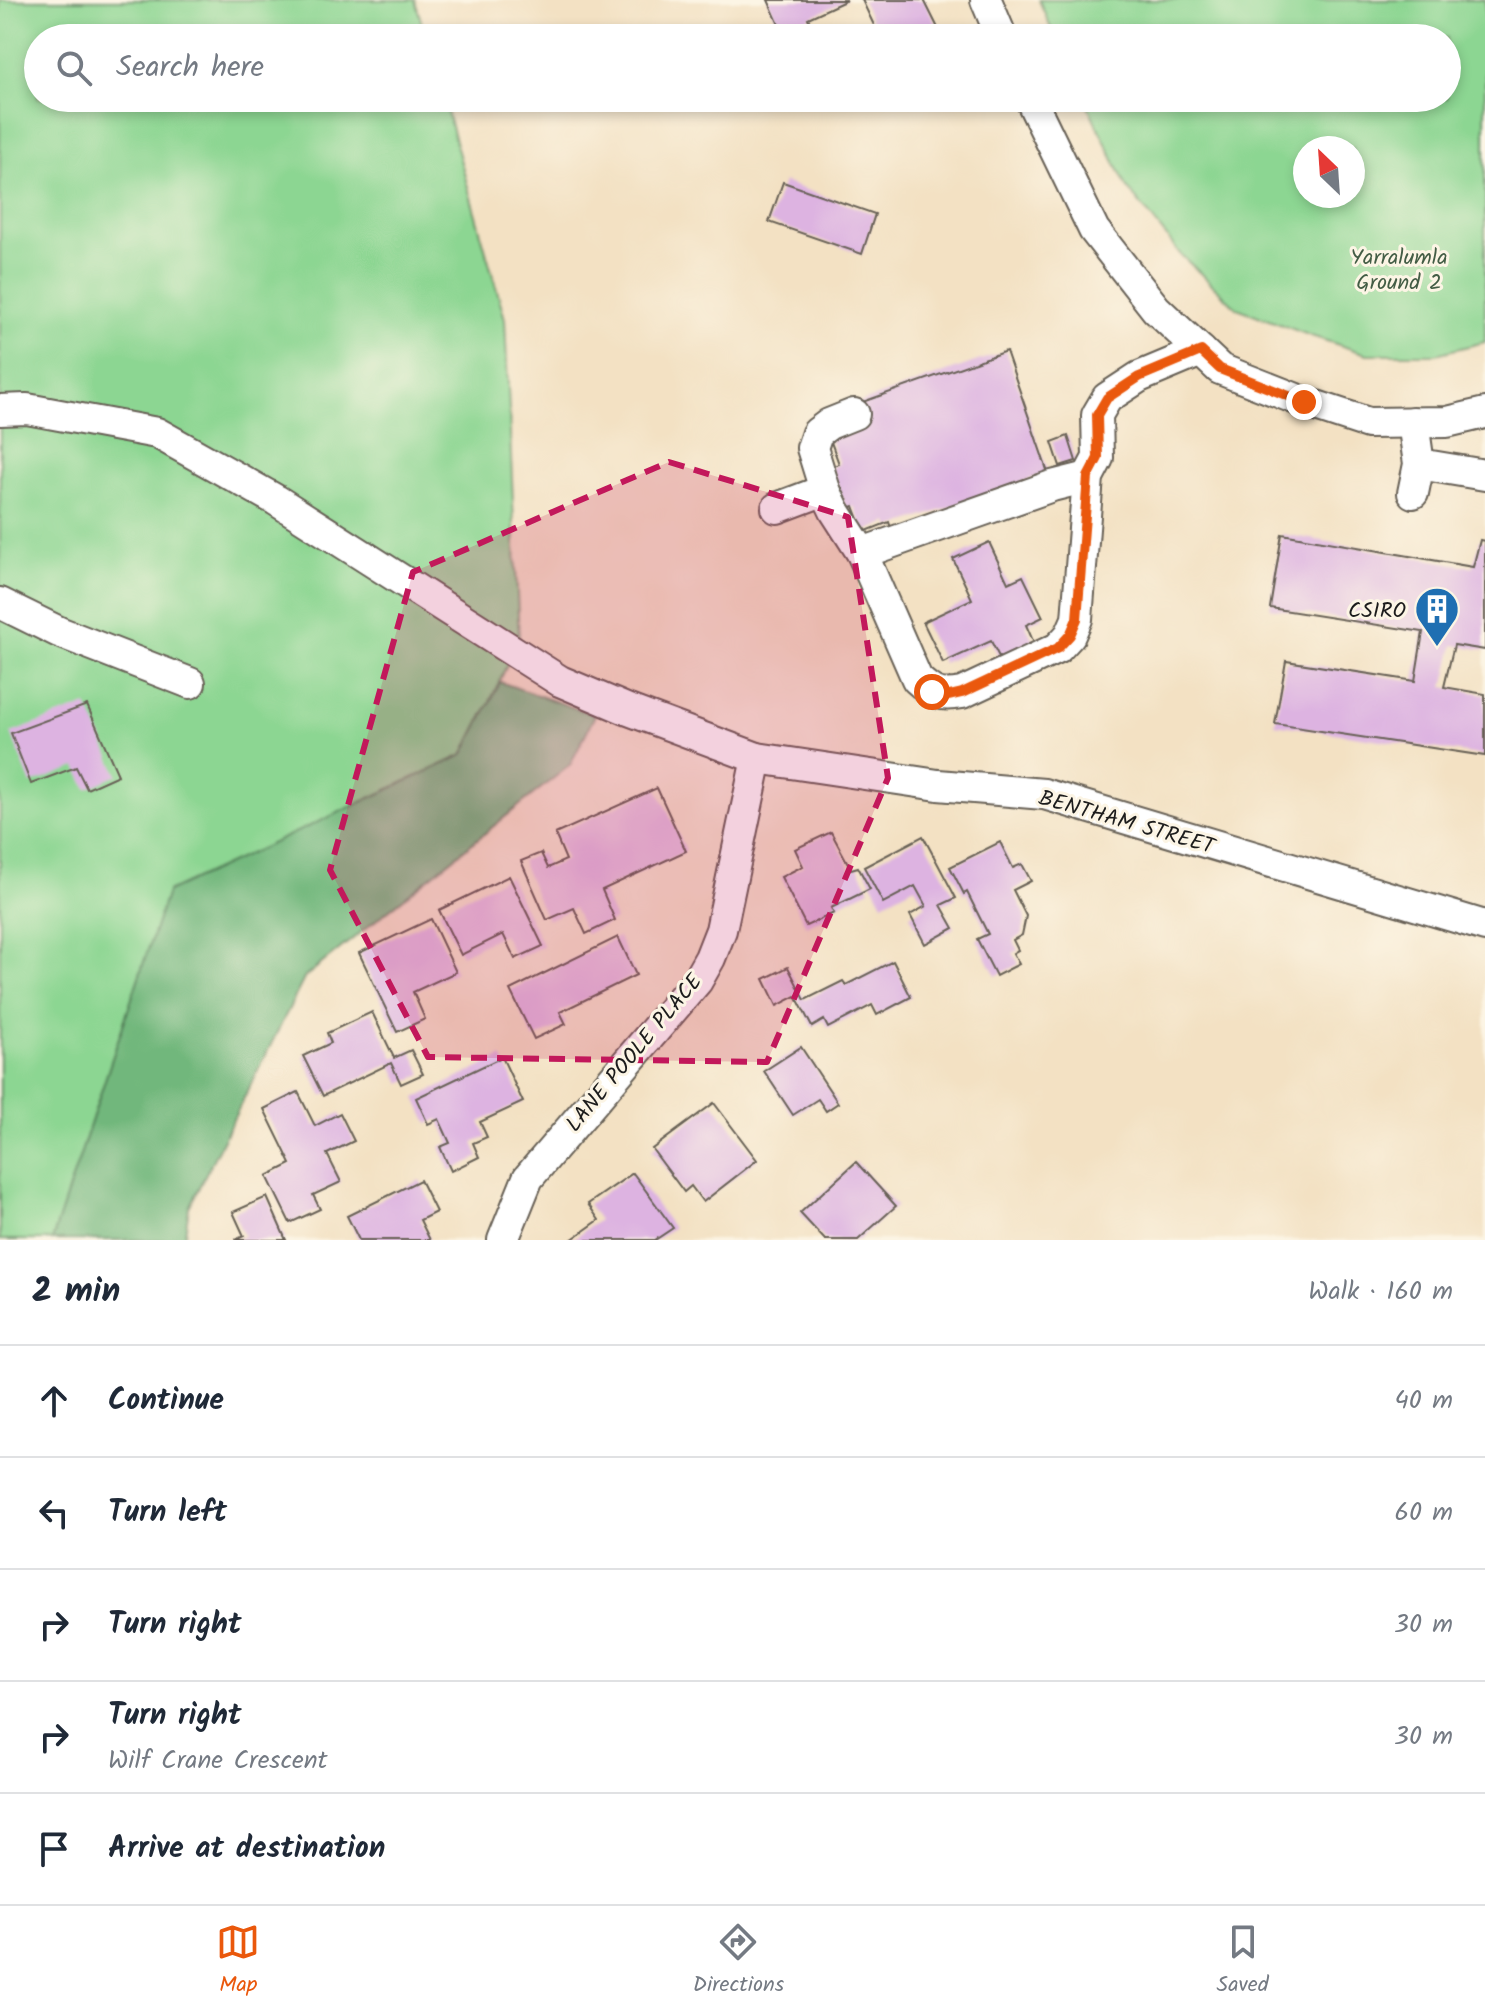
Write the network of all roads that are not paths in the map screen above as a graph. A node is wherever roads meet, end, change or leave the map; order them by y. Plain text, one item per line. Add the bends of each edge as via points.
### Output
1 (986, 0) edge
2 (996, 24) edge
3 (1037, 112) edge
4 (1201, 351) junction
5 (0, 410) edge
6 (1485, 413) edge
7 (854, 414) dead end
8 (1413, 422) junction
9 (1485, 475) edge
10 (1088, 477) junction
11 (825, 490) junction
12 (777, 508) dead end
13 (862, 553) junction
14 (0, 603) edge
15 (190, 683) dead end
16 (757, 758) junction
17 (1485, 926) edge
18 (503, 1240) edge

1 - 2 street
3 - 4 street via 1094,230 1156,309
4 - 8 street via 1220,369 1304,402 1368,423
4 - 10 street via 1139,377 1107,398 1097,415 1098,458
5 - 16 street, BENTHAM STREET via 27,409 157,433 276,500 560,681
6 - 8 street via 1447,422
7 - 11 street via 817,433 812,448
8 - 9 street via 1416,479
10 - 13 street
10 - 13 street via 1077,619 1070,635 1058,648 962,693 932,692 917,679
11 - 12 street
11 - 13 street
14 - 15 street
16 - 17 street, BENTHAM STREET via 938,785 1044,794
16 - 18 street, LANE POOLE PLACE via 721,930 710,958 697,981 528,1178

